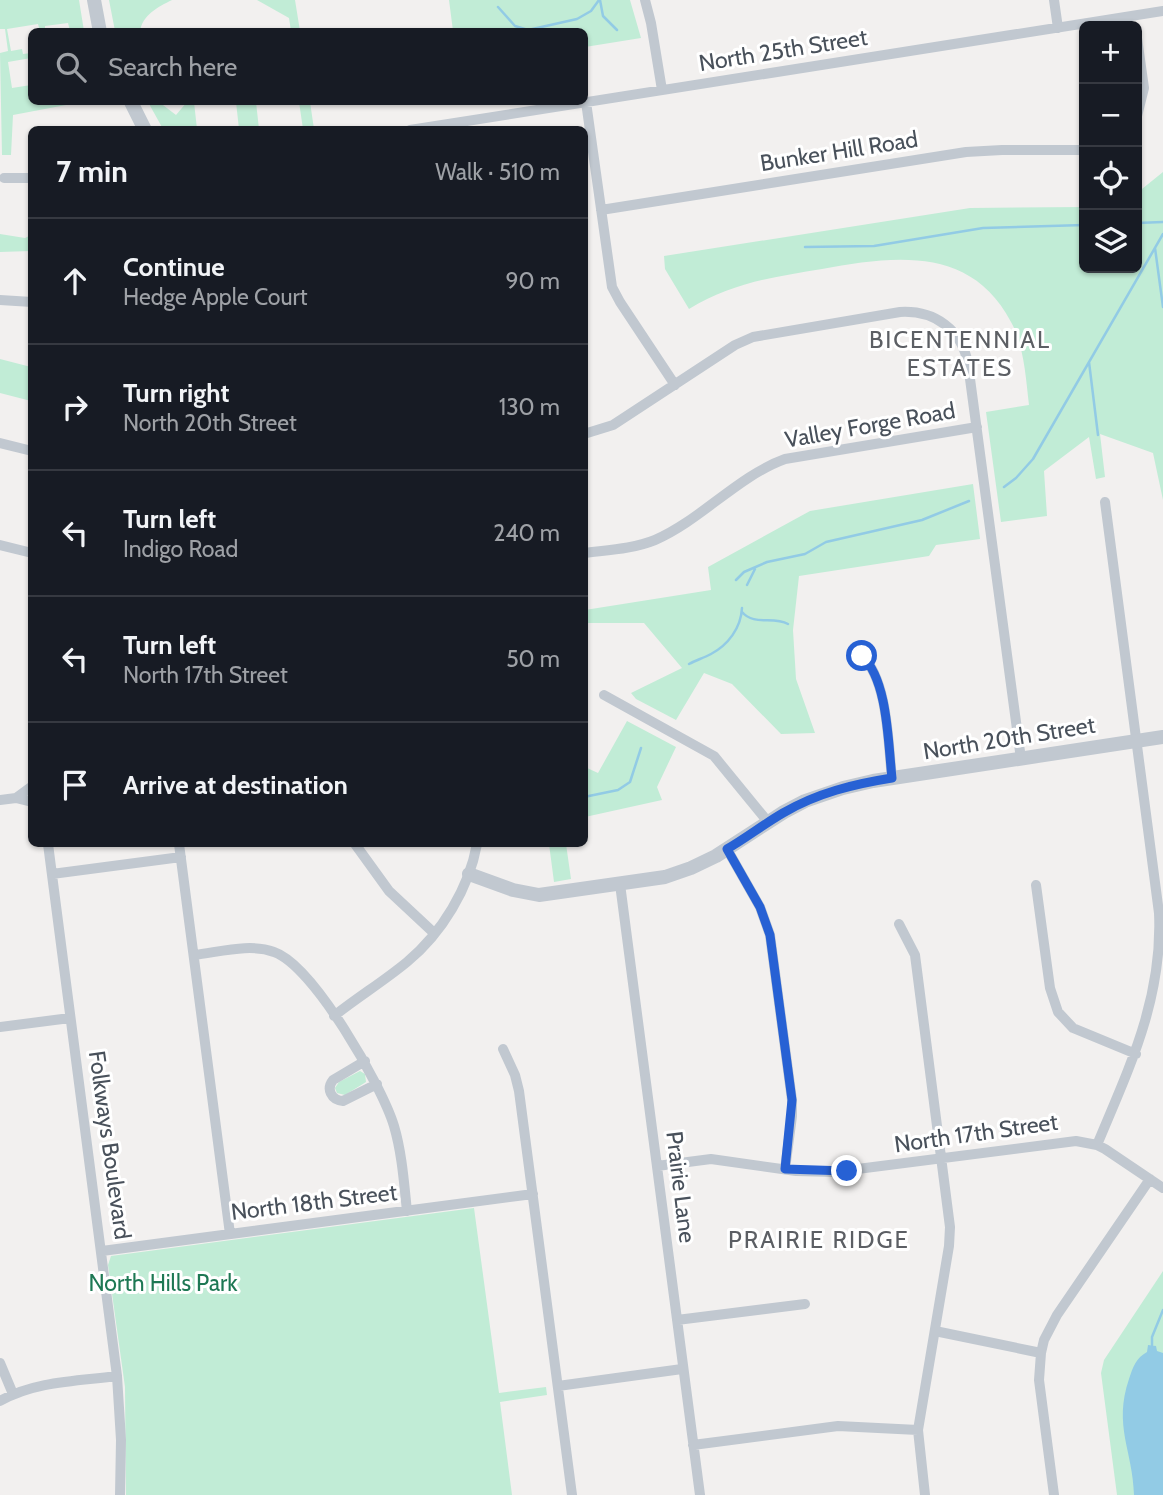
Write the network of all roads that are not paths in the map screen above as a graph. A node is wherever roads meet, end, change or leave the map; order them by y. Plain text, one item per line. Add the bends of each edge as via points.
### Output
1 (94, 0) edge
2 (645, 0) edge
3 (1054, 0) edge
4 (1163, 11) edge
5 (1134, 21) edge
6 (1079, 27) edge
7 (99, 28) edge
8 (1058, 29) junction
9 (1142, 74) edge
10 (662, 90) junction
11 (1142, 96) edge
12 (588, 102) edge
13 (132, 105) edge
14 (571, 105) edge
15 (586, 105) edge
16 (479, 124) edge
17 (141, 126) edge
18 (456, 126) edge
19 (1079, 150) edge
20 (4, 178) dead end
21 (28, 178) edge
22 (601, 210) junction
23 (0, 299) edge
24 (28, 302) edge
25 (675, 385) junction
26 (977, 427) junction
27 (588, 433) edge
28 (0, 443) edge
29 (28, 450) edge
30 (1105, 502) dead end
31 (0, 545) edge
32 (28, 552) edge
33 (588, 552) edge
34 (862, 656) dead end
35 (604, 695) dead end
36 (1163, 737) edge
37 (1137, 741) junction
38 (1021, 759) junction
39 (892, 778) junction
40 (28, 789) edge
41 (16, 798) junction
42 (0, 800) edge
43 (28, 800) edge
44 (768, 822) junction
45 (48, 847) edge
46 (179, 847) edge
47 (357, 847) edge
48 (476, 847) edge
49 (727, 849) junction
50 (181, 857) junction
51 (52, 874) junction
52 (469, 874) junction
53 (620, 884) junction
54 (1036, 885) dead end
55 (899, 923) dead end
56 (434, 933) junction
57 (194, 955) junction
58 (334, 1016) junction
59 (70, 1018) junction
60 (0, 1027) edge
61 (503, 1049) dead end
62 (1136, 1055) junction
63 (365, 1061) junction
64 (377, 1084) junction
65 (1097, 1145) junction
66 (942, 1159) junction
67 (657, 1166) junction
68 (785, 1169) junction
69 (1150, 1180) junction
70 (1163, 1188) edge
71 (533, 1194) junction
72 (407, 1211) junction
73 (230, 1234) junction
74 (102, 1251) junction
75 (804, 1304) dead end
76 (677, 1320) junction
77 (934, 1331) junction
78 (1041, 1353) junction
79 (0, 1363) edge
80 (682, 1369) junction
81 (117, 1376) junction
82 (558, 1386) junction
83 (13, 1394) junction
84 (0, 1401) edge
85 (918, 1430) junction
86 (693, 1445) junction
87 (120, 1495) edge
88 (572, 1495) edge
89 (699, 1495) edge
90 (925, 1495) edge
91 (1054, 1495) edge

1 - 7 street
2 - 10 street
3 - 8 street
4 - 5 street, North 25th Street
6 - 8 street, North 25th Street
8 - 10 street, North 25th Street
9 - 11 street
10 - 12 street, North 25th Street
13 - 17 street
14 - 16 street, North 25th Street
15 - 22 street
16 - 18 street, North 25th Street
19 - 22 street, Bunker Hill Road via 966,152
20 - 21 street
22 - 25 street via 615,293
23 - 24 street
25 - 26 street via 758,335 917,312 943,323 961,342
25 - 27 street via 613,425
26 - 33 street, Valley Forge Road via 785,459 659,538
26 - 38 street
28 - 29 street
30 - 37 street
31 - 32 street
34 - 39 street via 880,684
35 - 44 street via 714,756
36 - 37 street, North 20th Street
37 - 38 street, North 20th Street
37 - 62 street via 1162,955 1154,1003
38 - 39 street, North 20th Street
39 - 44 street, North 20th Street via 830,792
40 - 41 street
41 - 42 street
41 - 43 street
44 - 49 street, North 20th Street
45 - 51 street, Folkways Boulevard
46 - 50 street
47 - 56 street via 389,891
48 - 52 street
49 - 53 street, North 20th Street via 674,874
49 - 68 street via 760,907 770,935 792,1100
50 - 51 street
50 - 57 street
51 - 59 street, Folkways Boulevard
52 - 53 street, North 20th Street via 533,895
52 - 56 street
53 - 67 street, Prairie Lane
54 - 62 street via 1050,988 1058,1012 1073,1028
55 - 66 street via 915,956
56 - 58 street via 406,963
57 - 58 street via 256,948 276,952 302,971
57 - 73 street
58 - 63 street
59 - 60 street
59 - 74 street, Folkways Boulevard
61 - 71 street via 519,1091
62 - 65 street
63 - 64 street
63 - 64 street via 333,1080 331,1094 342,1101
64 - 72 street via 395,1130
65 - 66 street, North 17th Street via 1069,1141
65 - 69 street, North 17th Street
66 - 68 street, North 17th Street via 834,1172
66 - 77 street via 950,1227
67 - 68 street, North 17th Street via 711,1159
67 - 76 street, Prairie Lane
69 - 70 street, North 17th Street
69 - 78 street via 1057,1315
71 - 72 street, North 18th Street
71 - 82 street
72 - 73 street, North 18th Street
73 - 74 street, North 18th Street
74 - 81 street, Folkways Boulevard
75 - 76 street
76 - 80 street, Prairie Lane
77 - 78 street
77 - 85 street
78 - 91 street via 1039,1380
79 - 83 street
80 - 82 street
80 - 86 street, Prairie Lane
81 - 83 street via 38,1386
81 - 87 street, Folkways Boulevard
82 - 88 street
83 - 84 street
85 - 86 street via 838,1426
85 - 90 street
86 - 89 street, Prairie Lane

